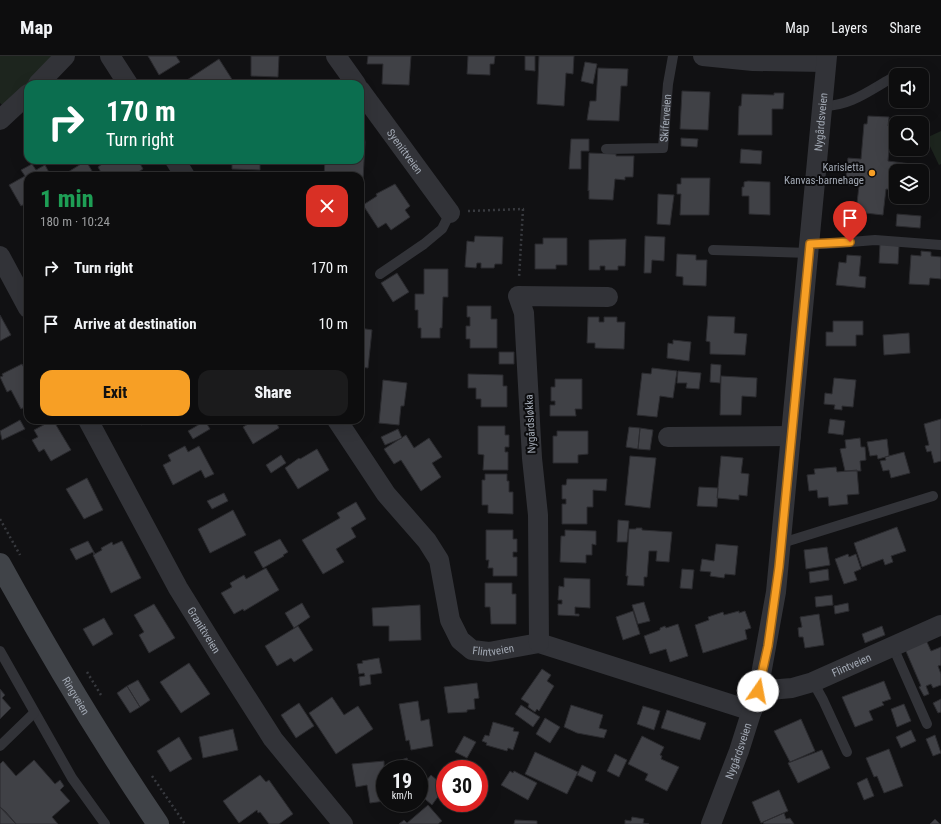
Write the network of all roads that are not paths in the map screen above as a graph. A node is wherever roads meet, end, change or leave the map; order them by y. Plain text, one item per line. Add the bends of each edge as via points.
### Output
1 (65, 56) edge
2 (110, 56) edge
3 (336, 56) edge
4 (673, 56) edge
5 (702, 56) edge
6 (826, 59) edge
7 (42, 80) edge
8 (125, 80) edge
9 (353, 80) edge
10 (889, 80) edge
11 (364, 95) edge
12 (24, 98) edge
13 (822, 106) junction
14 (0, 120) edge
15 (606, 149) dead end
16 (450, 213) joint
17 (941, 244) edge
18 (809, 248) junction
19 (713, 250) dead end
20 (0, 256) edge
21 (380, 274) dead end
22 (608, 297) dead end
23 (24, 301) edge
24 (90, 424) edge
25 (340, 424) edge
26 (792, 436) junction
27 (668, 437) dead end
28 (933, 496) dead end
29 (782, 543) junction
30 (0, 564) edge
31 (941, 625) edge
32 (539, 643) junction
33 (893, 647) junction
34 (0, 651) edge
35 (812, 682) junction
36 (758, 691) junction
37 (752, 712) junction
38 (34, 713) junction
39 (927, 724) dead end
40 (0, 746) edge
41 (847, 752) dead end
42 (104, 824) edge
43 (158, 824) edge
44 (343, 824) edge
45 (712, 824) edge

1 - 7 street
2 - 8 street
3 - 9 street
4 - 15 lane, Skiferveien via 663,148
5 - 6 street via 753,61
6 - 13 street, Nygårdsveien
10 - 13 lane via 847,103
11 - 16 street, Syenittveien
12 - 14 street
13 - 18 street, Nygårdsveien
16 - 21 lane via 442,229
17 - 18 lane via 875,240
18 - 19 lane
18 - 26 street, Nygårdsveien
20 - 23 street
22 - 32 street, Nygårdsløkka via 518,296 524,313 532,458 538,515
24 - 44 street, Granittveien via 178,588 222,660 273,740
25 - 32 street, Flintveien via 386,494 427,541 439,560 450,620 460,640 472,650 489,652
26 - 27 street
26 - 29 street, Nygårdsveien
28 - 29 lane
29 - 36 street, Nygårdsveien via 768,646
30 - 43 main road, Ringveien via 53,659
31 - 33 street, Flintveien
32 - 37 street, Flintveien
33 - 35 street, Flintveien
33 - 39 lane
34 - 38 lane
35 - 36 street, Flintveien via 792,688
35 - 41 lane
36 - 37 street, Nygårdsveien
37 - 45 street, Nygårdsveien
38 - 40 lane
38 - 42 lane via 72,778

